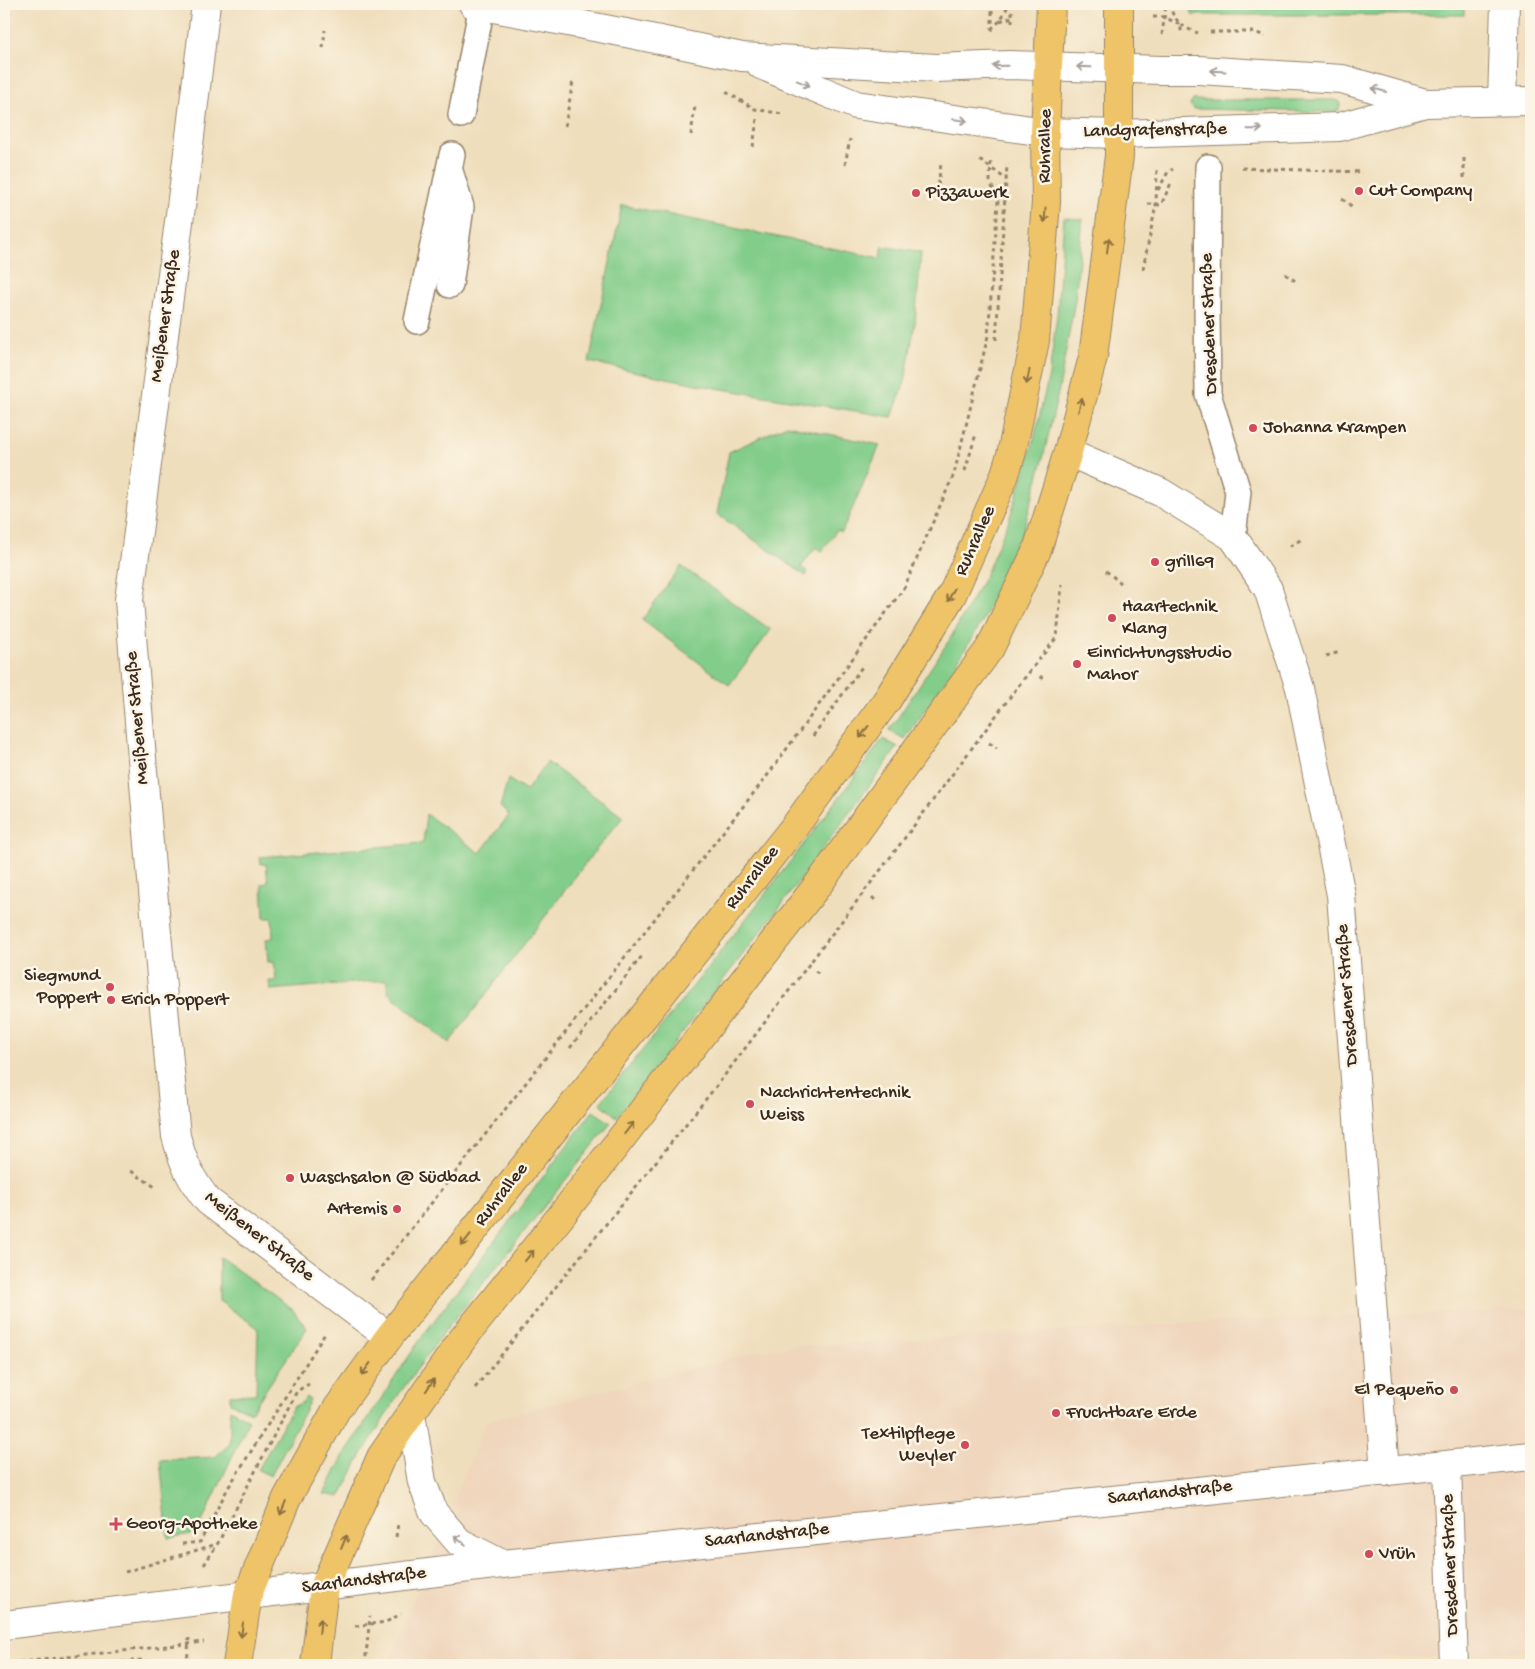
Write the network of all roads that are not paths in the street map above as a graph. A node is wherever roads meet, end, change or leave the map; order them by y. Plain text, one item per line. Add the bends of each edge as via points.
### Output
1 (206, 4) edge
2 (478, 4) edge
3 (1050, 4) edge
4 (1119, 4) edge
5 (1505, 4) edge
6 (742, 57) junction
7 (1048, 66) junction
8 (1120, 69) junction
9 (1502, 101) junction
10 (1531, 102) edge
11 (1426, 103) junction
12 (461, 115) dead end
13 (1045, 132) junction
14 (1119, 134) junction
15 (1208, 167) road end
16 (450, 284) dead end
17 (417, 321) dead end
18 (1068, 452) junction
19 (1233, 537) junction
20 (389, 1337) junction
21 (411, 1414) junction
22 (1531, 1456) edge
23 (1447, 1466) junction
24 (1385, 1472) junction
25 (502, 1564) junction
26 (324, 1587) junction
27 (248, 1594) junction
28 (4, 1625) edge
29 (237, 1665) edge
30 (315, 1665) edge
31 (1454, 1665) edge

1 - 20 street, Meißener Straße via 129,600 176,1136 187,1170 208,1201
2 - 6 street, Landgrafenstraße
2 - 12 lane
3 - 7 main road, Ruhrallee
4 - 8 main road
5 - 9 street
7 -> 6 street, Landgrafenstraße via 936,68
6 -> 13 street, Landgrafenstraße via 856,105
8 -> 7 street, Landgrafenstraße
7 - 13 main road, Ruhrallee
11 -> 8 street, Landgrafenstraße via 1342,79 1198,70
8 - 14 main road
9 - 10 street, Landgrafenstraße
9 - 11 street, Landgrafenstraße
14 -> 11 street, Landgrafenstraße via 1339,127
13 - 14 street, Landgrafenstraße
13 -> 20 main road, Ruhrallee via 1046,202 1035,341 1004,477 952,595 887,700 805,812
18 -> 14 main road via 1093,357 1111,228
15 - 19 lane, Dresdener Straße via 1208,394 1238,492
16 - 17 lane via 461,208 451,162
18 - 19 street, Dresdener Straße via 1160,492
21 -> 18 main road via 461,1341 820,882 990,648 1037,550
19 - 24 street, Dresdener Straße via 1268,589 1300,688 1341,895
20 -> 27 main road, Ruhrallee via 336,1410 287,1498
25 -> 21 street via 459,1542 434,1513 422,1482
26 -> 21 main road via 381,1457
22 - 23 street, Saarlandstraße
23 - 24 street, Saarlandstraße
23 - 31 street, Dresdener Straße
24 - 25 street, Saarlandstraße
25 - 26 street, Saarlandstraße
26 - 27 street, Saarlandstraße
30 -> 26 main road
27 - 28 street, Saarlandstraße
27 -> 29 main road, Ruhrallee

